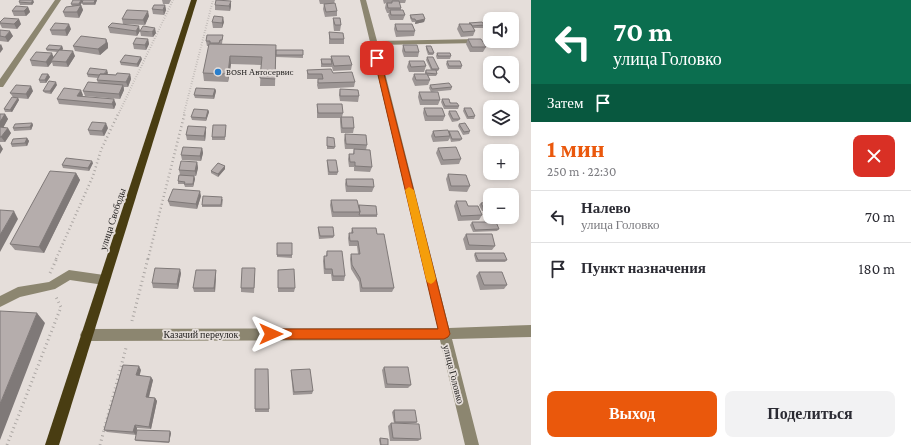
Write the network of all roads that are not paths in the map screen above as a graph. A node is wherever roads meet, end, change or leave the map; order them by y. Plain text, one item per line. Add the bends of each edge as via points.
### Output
1 (58, 0) edge
2 (194, 0) edge
3 (363, 0) edge
4 (478, 41) edge
5 (373, 43) junction
6 (0, 85) edge
7 (104, 280) junction
8 (0, 302) edge
9 (531, 331) edge
10 (444, 334) junction
11 (86, 335) junction
12 (52, 445) edge
13 (472, 445) edge

1 - 6 street
2 - 7 main road, улица Свободы
3 - 5 street, улица Головко
4 - 5 street
5 - 10 street, улица Головко
7 - 8 street via 69,275 50,286 18,292
7 - 11 main road, улица Свободы
9 - 10 street, Казачий переулок
10 - 11 street, Казачий переулок
10 - 13 street, улица Головко
11 - 12 main road, улица Свободы

